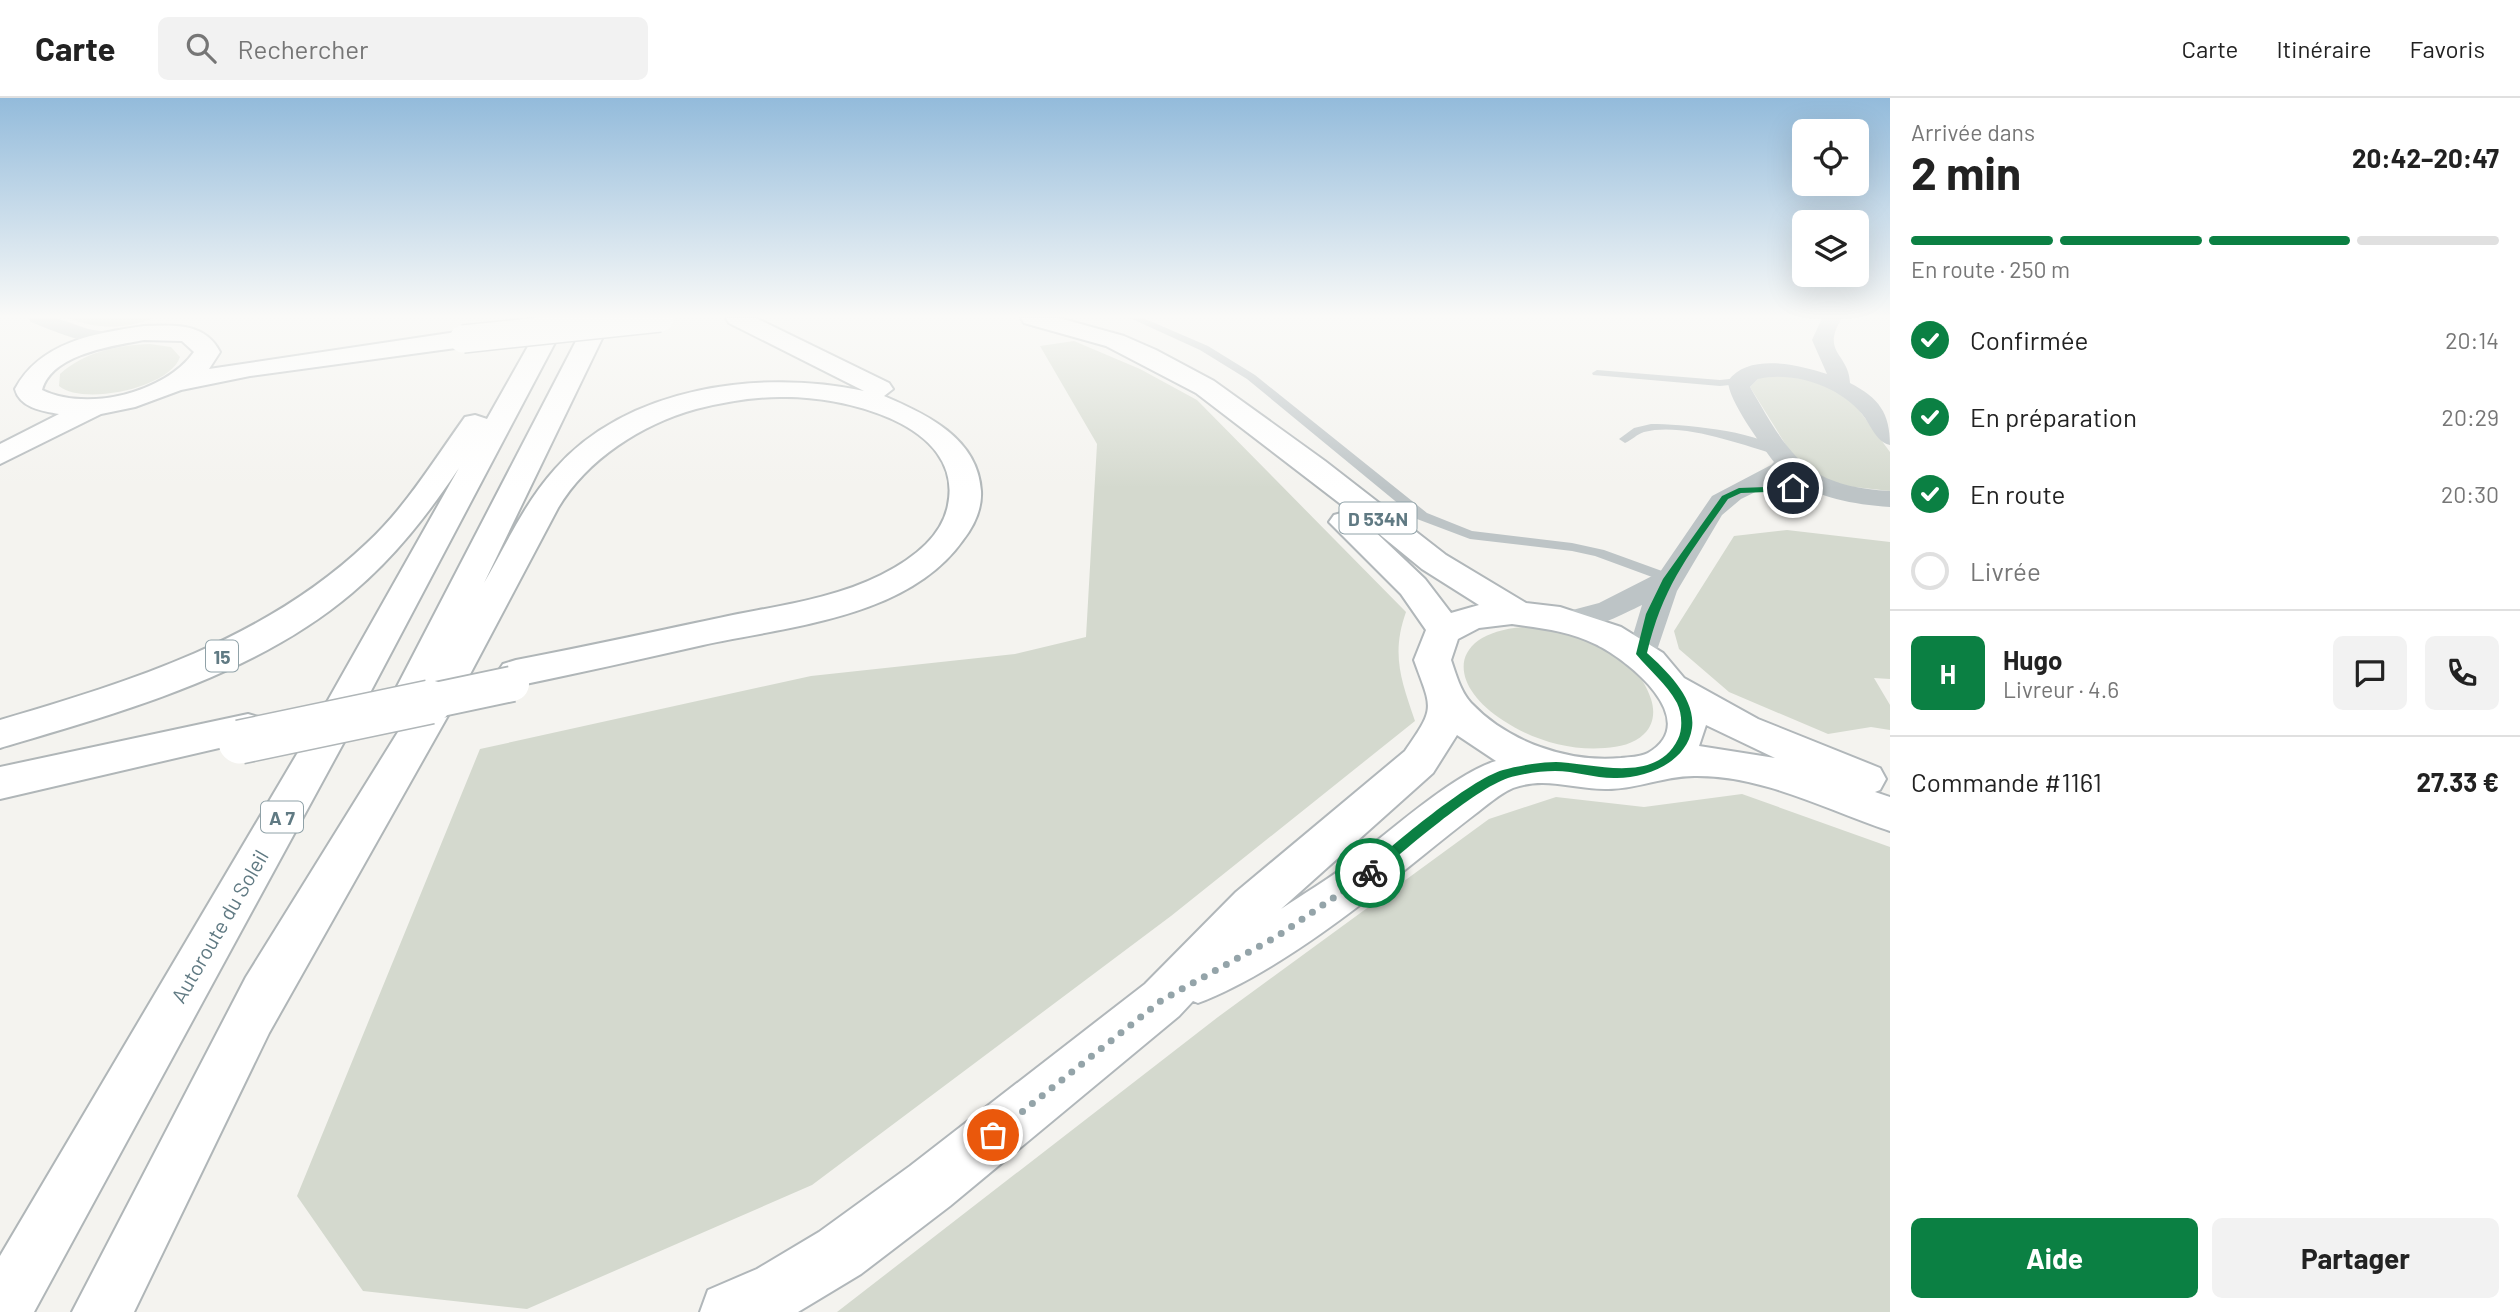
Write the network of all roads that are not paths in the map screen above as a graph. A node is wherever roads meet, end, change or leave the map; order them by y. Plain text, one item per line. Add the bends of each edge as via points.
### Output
1 (26, 375) edge
2 (37, 375) edge
3 (189, 375) edge
4 (217, 375) edge
5 (513, 375) edge
6 (524, 375) edge
7 (572, 375) edge
8 (850, 375) edge
9 (1183, 375) edge
10 (1247, 375) edge
11 (1617, 375) edge
12 (1749, 375) edge
13 (1804, 375) edge
14 (1837, 375) edge
15 (1739, 381) junction
16 (175, 383) junction
17 (1839, 384) junction
18 (6, 385) edge
19 (33, 398) junction
20 (97, 406) junction
21 (1246, 420) junction
22 (1890, 438) edge
23 (0, 439) edge
24 (1625, 439) dead end
25 (0, 455) edge
26 (1782, 458) junction
27 (1823, 487) junction
28 (1739, 491) junction
29 (1890, 499) edge
30 (1668, 579) junction
31 (1514, 611) junction
32 (1571, 620) junction
33 (1445, 632) junction
34 (1642, 654) junction
35 (514, 679) junction
36 (1674, 688) junction
37 (1449, 703) junction
38 (0, 734) edge
39 (244, 735) junction
40 (1663, 762) junction
41 (1555, 767) junction
42 (0, 782) edge
43 (1890, 787) edge
44 (0, 805) edge
45 (1890, 814) edge
46 (1162, 1000) junction
47 (252, 1016) junction
48 (1, 1312) edge
49 (102, 1312) edge
50 (730, 1312) edge

1 - 18 main road
2 - 19 main road via 30,381
3 - 16 main road
4 - 16 main road
5 - 38 main road, 15 via 408,517 380,550 322,600 177,677
6 - 48 main road, Autoroute du Soleil / A 7 via 324,742
7 - 47 main road
8 - 35 main road via 920,410 957,437 974,461 982,487 978,516 968,537 928,577 859,610 797,626
9 - 21 main road, D 534N
10 - 30 lane via 1422,516 1470,535 1572,547
11 - 15 lane
12 - 15 street
13 - 17 street
14 - 17 street
15 - 26 street
16 - 20 main road
17 - 22 street via 1867,405
18 - 19 main road
19 - 20 main road via 51,406
19 - 23 main road via 17,427
20 - 25 main road
21 - 31 main road, D 534N via 1434,562
21 - 33 main road, D 534N via 1301,480 1410,583
24 - 26 lane via 1637,430 1667,429 1746,439
26 - 27 street via 1803,478
26 - 28 street via 1772,475
27 - 28 street
27 - 29 street
28 - 30 street via 1713,511
30 - 32 street via 1624,604
30 - 34 street via 1651,614
31 - 32 main road
31 - 33 main road via 1462,620
32 - 34 main road
33 - 37 main road via 1435,646 1432,663
34 - 36 main road
35 - 39 main road, bridge
35 - 47 main road via 815,610 889,584 936,552 960,518 966,483 957,458 934,432 885,405 831,392 786,389 728,394 680,405 636,422 585,457 547,498 454,671
36 - 40 main road via 1684,705 1685,737
36 - 43 main road via 1744,729
37 - 41 main road via 1463,719 1504,747
37 - 46 main road via 1444,724 1419,762 1252,906
39 - 42 main road
39 - 44 main road
40 - 41 main road via 1616,774
40 - 45 main road via 1740,765
41 - 46 main road via 1504,774 1476,790 1298,922
46 - 50 main road via 840,1253
47 - 49 main road

